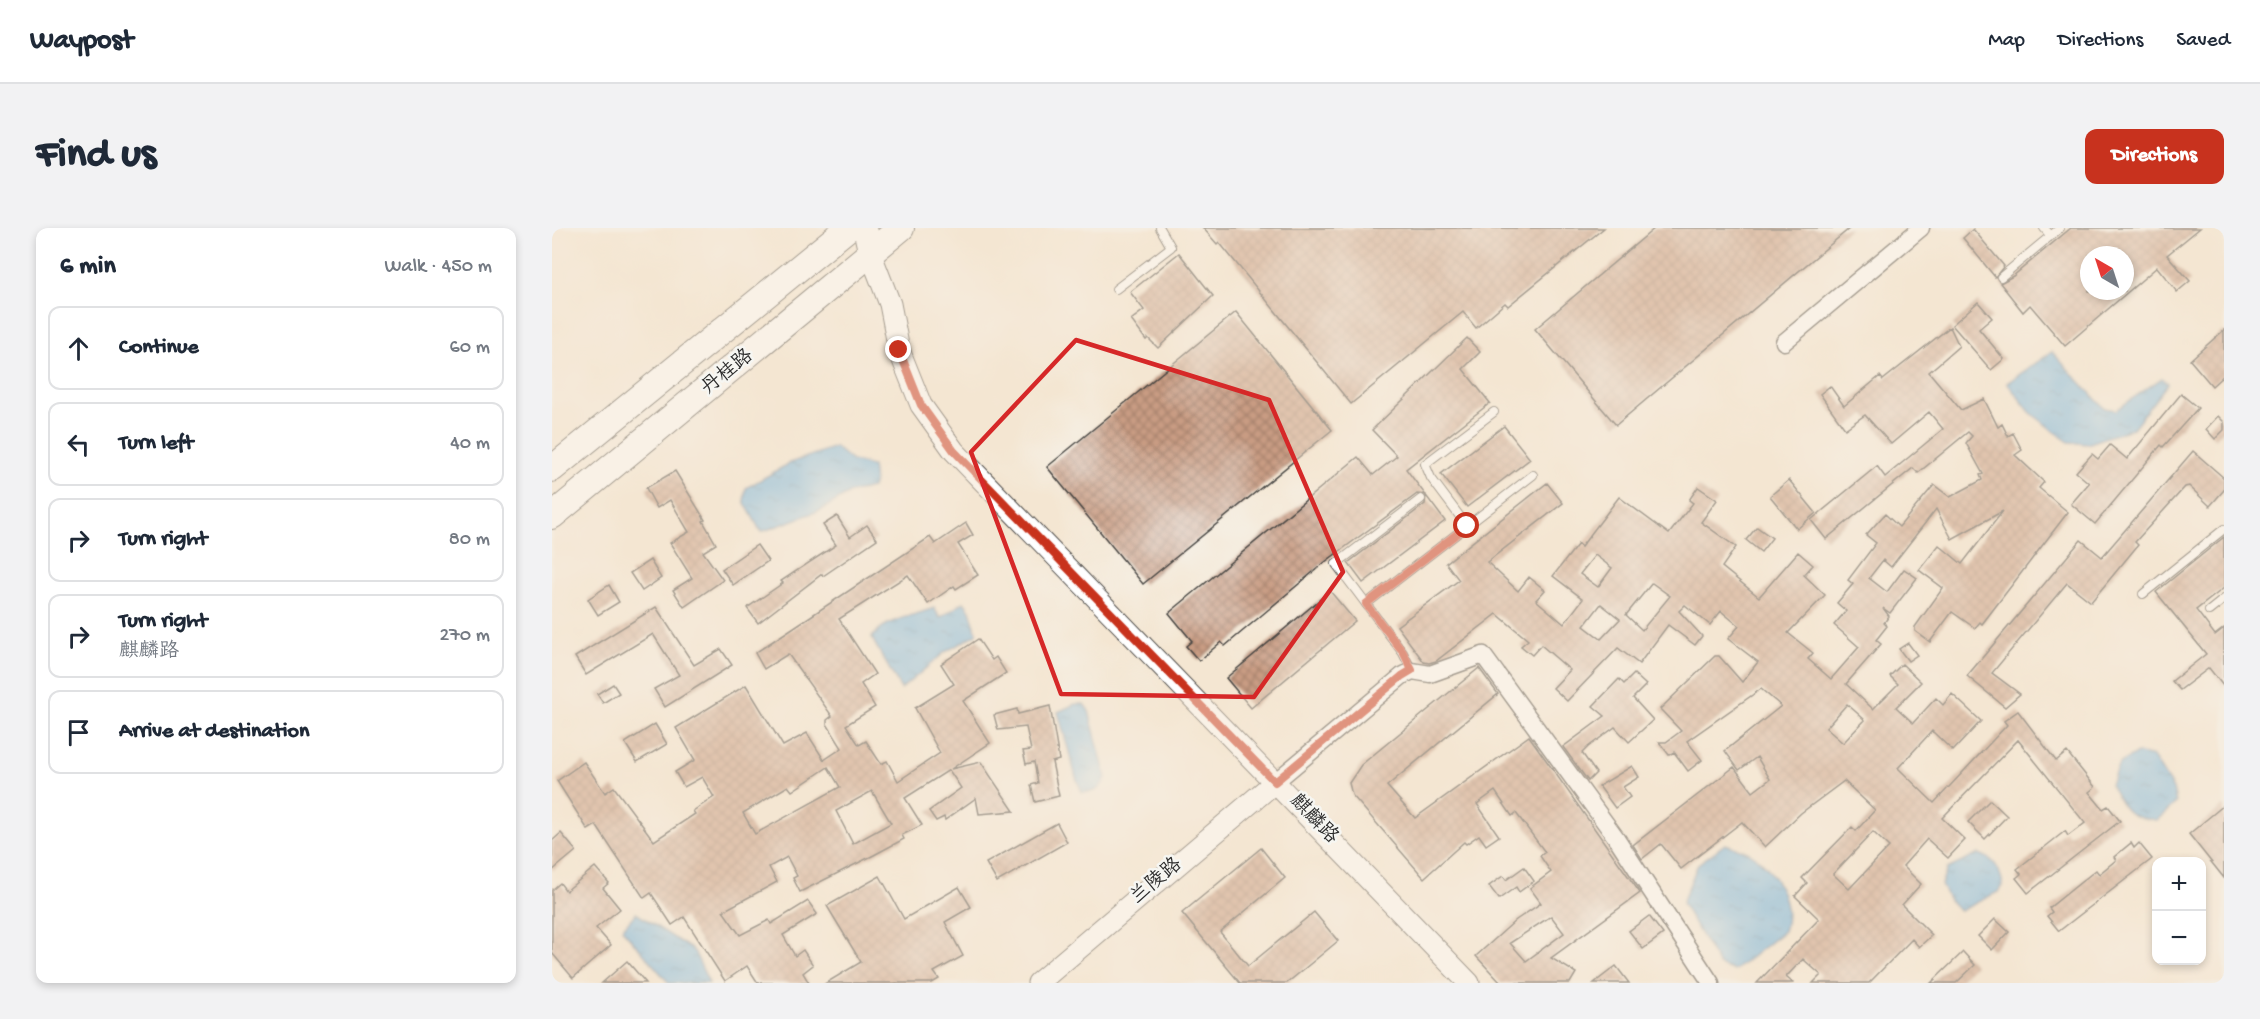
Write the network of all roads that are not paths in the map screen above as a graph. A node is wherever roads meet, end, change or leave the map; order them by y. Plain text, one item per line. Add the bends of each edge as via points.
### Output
1 (848, 228) edge
2 (866, 228) edge
3 (901, 228) edge
4 (1160, 228) edge
5 (1921, 228) edge
6 (2044, 228) edge
7 (2060, 228) edge
8 (2051, 236) junction
9 (871, 255) junction
10 (2001, 277) dead end
11 (1116, 289) dead end
12 (1784, 342) dead end
13 (1494, 412) dead end
14 (552, 469) edge
15 (1533, 475) dead end
16 (1421, 499) dead end
17 (552, 516) edge
18 (1467, 526) junction
19 (2224, 530) edge
20 (2143, 594) dead end
21 (2224, 599) edge
22 (1366, 604) junction
23 (2209, 611) dead end
24 (1412, 670) junction
25 (1275, 782) junction
26 (1038, 983) edge
27 (1469, 983) edge
28 (1711, 983) edge

1 - 14 main road, 丹桂路
2 - 9 main road
3 - 9 main road, 丹桂路
4 - 11 lane via 1171,247
5 - 12 street
6 - 8 lane
7 - 8 lane
8 - 10 lane
9 - 17 main road, 丹桂路
9 - 25 street, 麒麟路 via 890,304 899,350 921,405 954,451
13 - 18 lane via 1425,464
15 - 18 lane
16 - 22 lane via 1336,564
18 - 22 lane
19 - 20 lane
21 - 23 lane
22 - 24 lane
24 - 25 street
24 - 28 street via 1430,674 1484,655 1617,838
25 - 26 street, 兰陵路
25 - 27 street, 麒麟路

